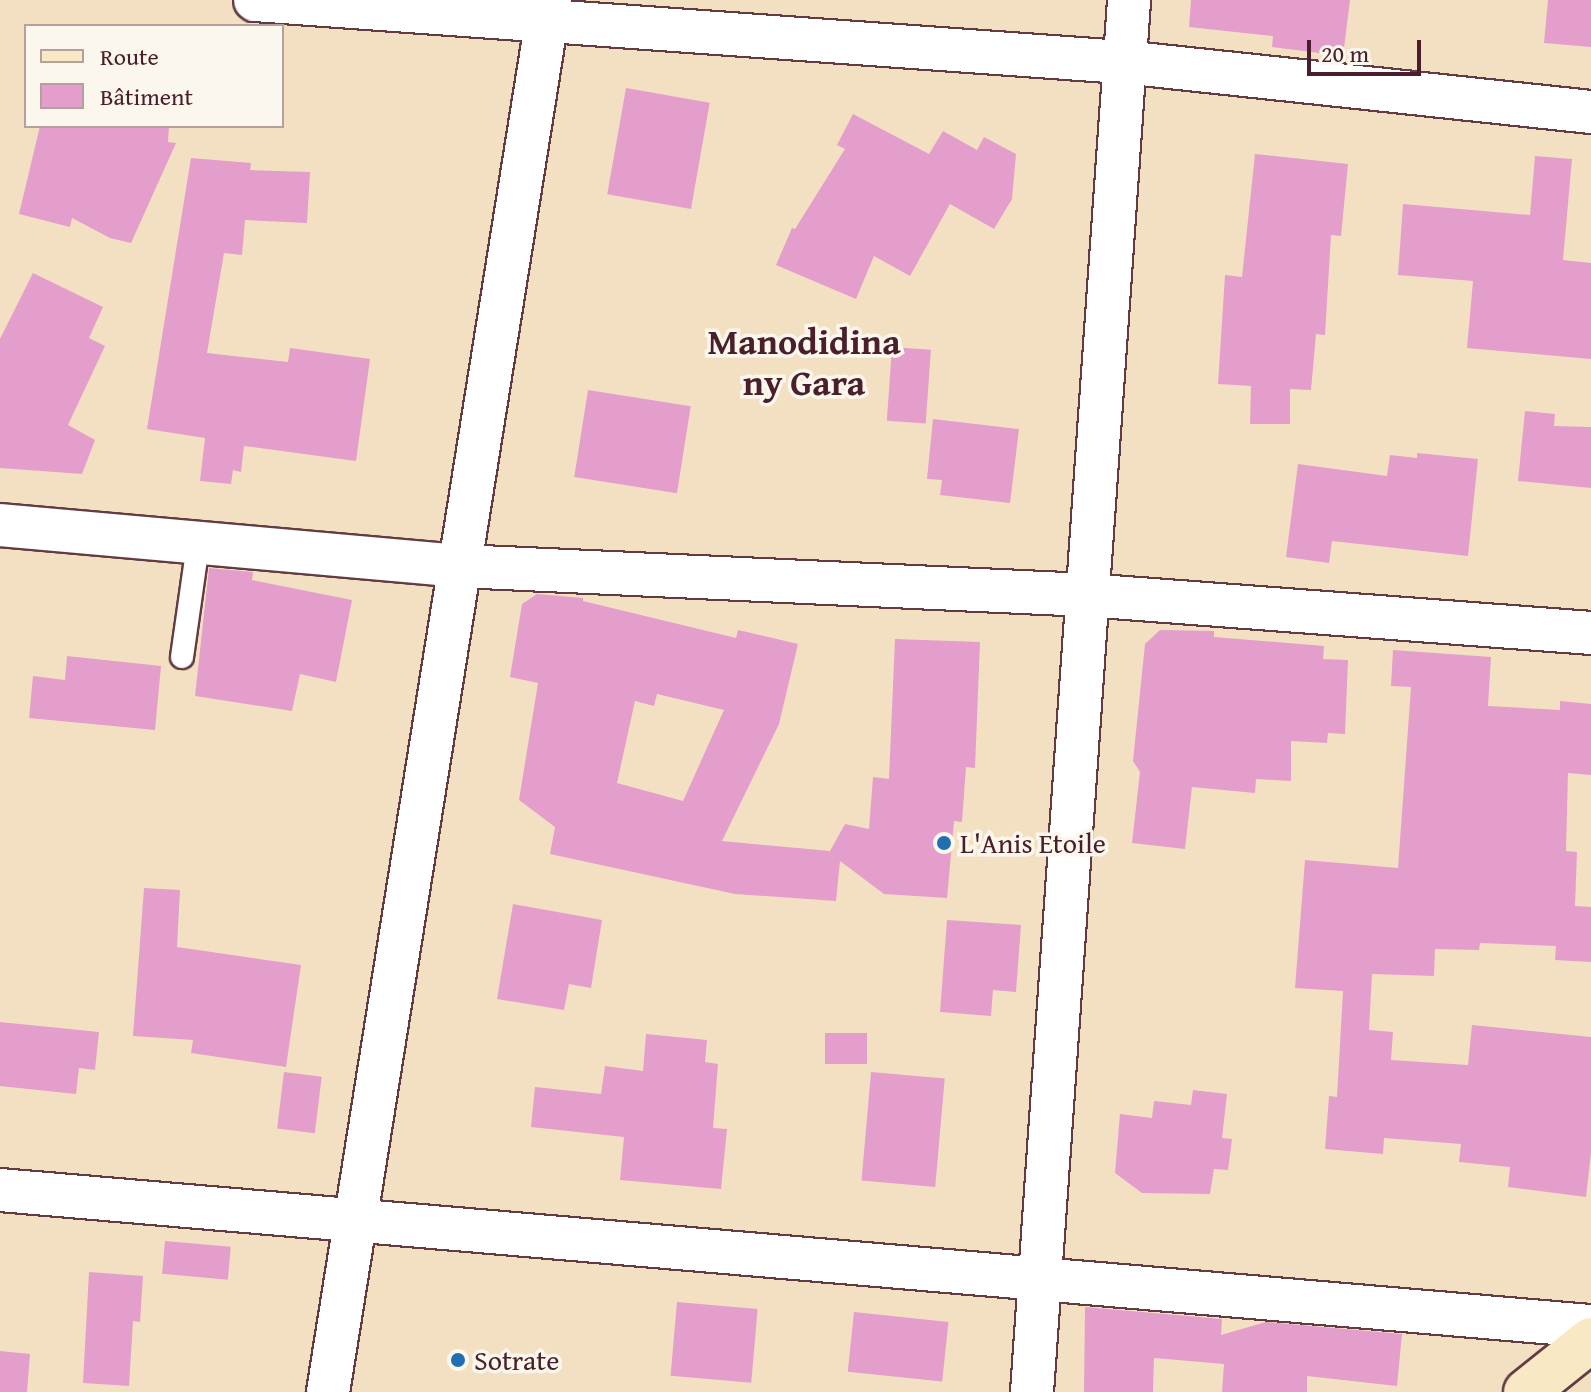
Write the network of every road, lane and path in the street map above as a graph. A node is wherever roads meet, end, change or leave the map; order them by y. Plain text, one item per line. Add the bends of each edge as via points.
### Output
1 (255, 0) edge
2 (1129, 0) edge
3 (548, 11) edge
4 (1123, 62) junction
5 (1591, 112) edge
6 (0, 525) edge
7 (198, 544) junction
8 (460, 566) junction
9 (1086, 595) junction
10 (1591, 633) edge
11 (182, 657) dead end
12 (0, 1190) edge
13 (355, 1223) junction
14 (1040, 1280) junction
15 (1591, 1326) edge
16 (1591, 1340) edge
17 (328, 1392) edge
18 (1032, 1392) edge
19 (1526, 1392) edge

1 - 3 street
2 - 4 street
3 - 4 street
3 - 8 street
4 - 5 street
4 - 9 street
6 - 7 street
7 - 8 street
7 - 11 lane
8 - 9 street
8 - 13 street
9 - 10 street
9 - 14 street
12 - 13 street
13 - 14 street
13 - 17 street
14 - 15 street
14 - 18 street
16 - 19 main road

